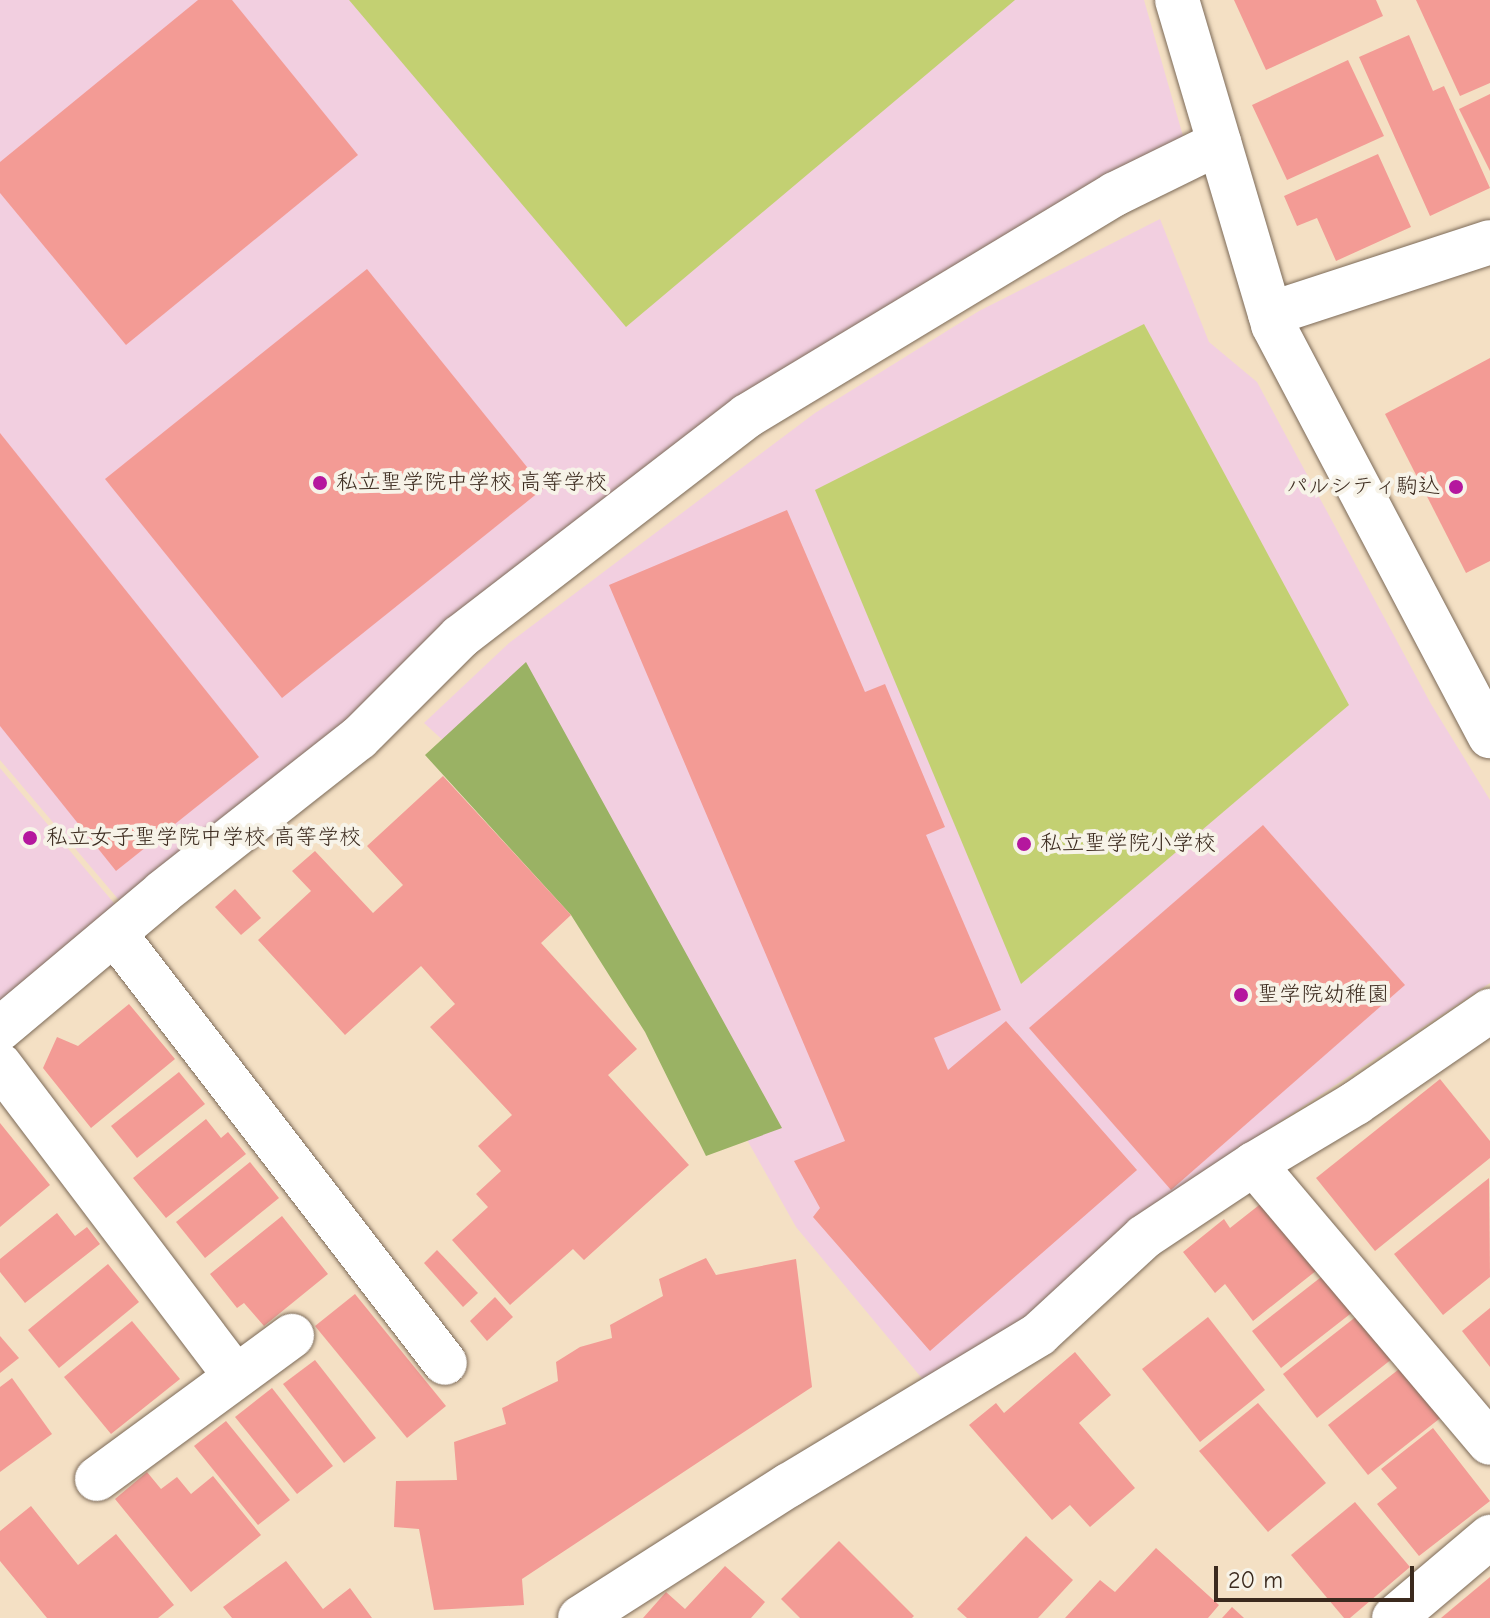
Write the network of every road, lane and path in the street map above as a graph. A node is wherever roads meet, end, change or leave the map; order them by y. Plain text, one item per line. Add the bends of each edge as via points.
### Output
1 (1177, 0) edge
2 (1219, 143) junction
3 (1490, 242) edge
4 (1270, 314) junction
5 (1490, 736) edge
6 (115, 934) junction
7 (1490, 1011) edge
8 (0, 1029) edge
9 (0, 1065) edge
10 (1254, 1164) junction
11 (292, 1336) dead end
12 (445, 1363) dead end
13 (235, 1376) junction
14 (1490, 1443) edge
15 (97, 1479) dead end
16 (1490, 1537) edge
17 (580, 1618) edge
18 (1394, 1618) edge

1 - 2 street
2 - 4 street
2 - 6 street via 1115,194 747,416 460,637 359,738
3 - 4 street
4 - 5 street
6 - 8 street
6 - 12 street
7 - 10 street via 1356,1103
9 - 13 street
10 - 14 street
10 - 17 street via 1144,1237 1039,1334
11 - 13 street
13 - 15 street
16 - 18 street

